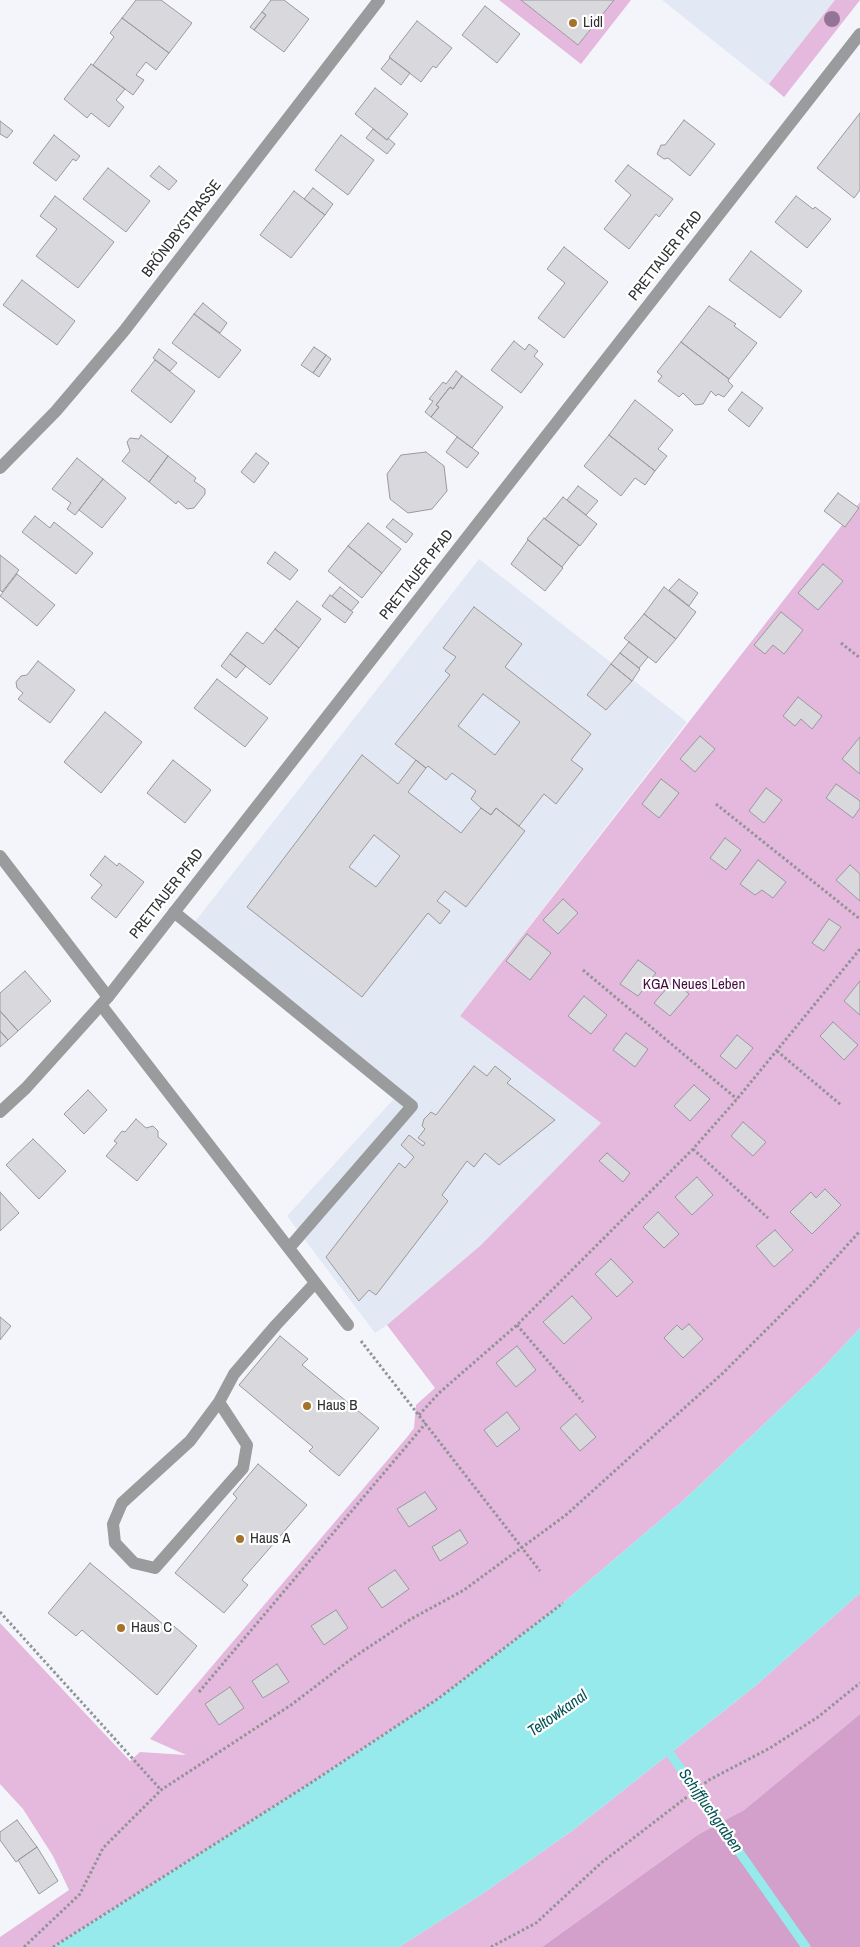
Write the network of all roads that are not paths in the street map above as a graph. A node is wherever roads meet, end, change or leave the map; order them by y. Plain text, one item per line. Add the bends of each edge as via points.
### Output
1 (379, 0) edge
2 (860, 34) edge
3 (0, 468) edge
4 (0, 856) edge
5 (174, 912) junction
6 (105, 1001) junction
7 (0, 1112) edge
8 (289, 1248) junction
9 (315, 1283) junction
10 (348, 1325) road end
11 (219, 1402) junction

1 - 3 street, BRÖNDBYSTRASSE via 124,331 56,411
2 - 5 street, PRETTAUER PFAD
4 - 6 street
5 - 6 street, PRETTAUER PFAD
5 - 8 street via 412,1106
6 - 7 street
6 - 8 street
8 - 9 street
9 - 10 street
9 - 11 street via 234,1374
11 - 11 street via 247,1445 243,1468 155,1568 134,1563 115,1543 113,1524 122,1503 190,1441

